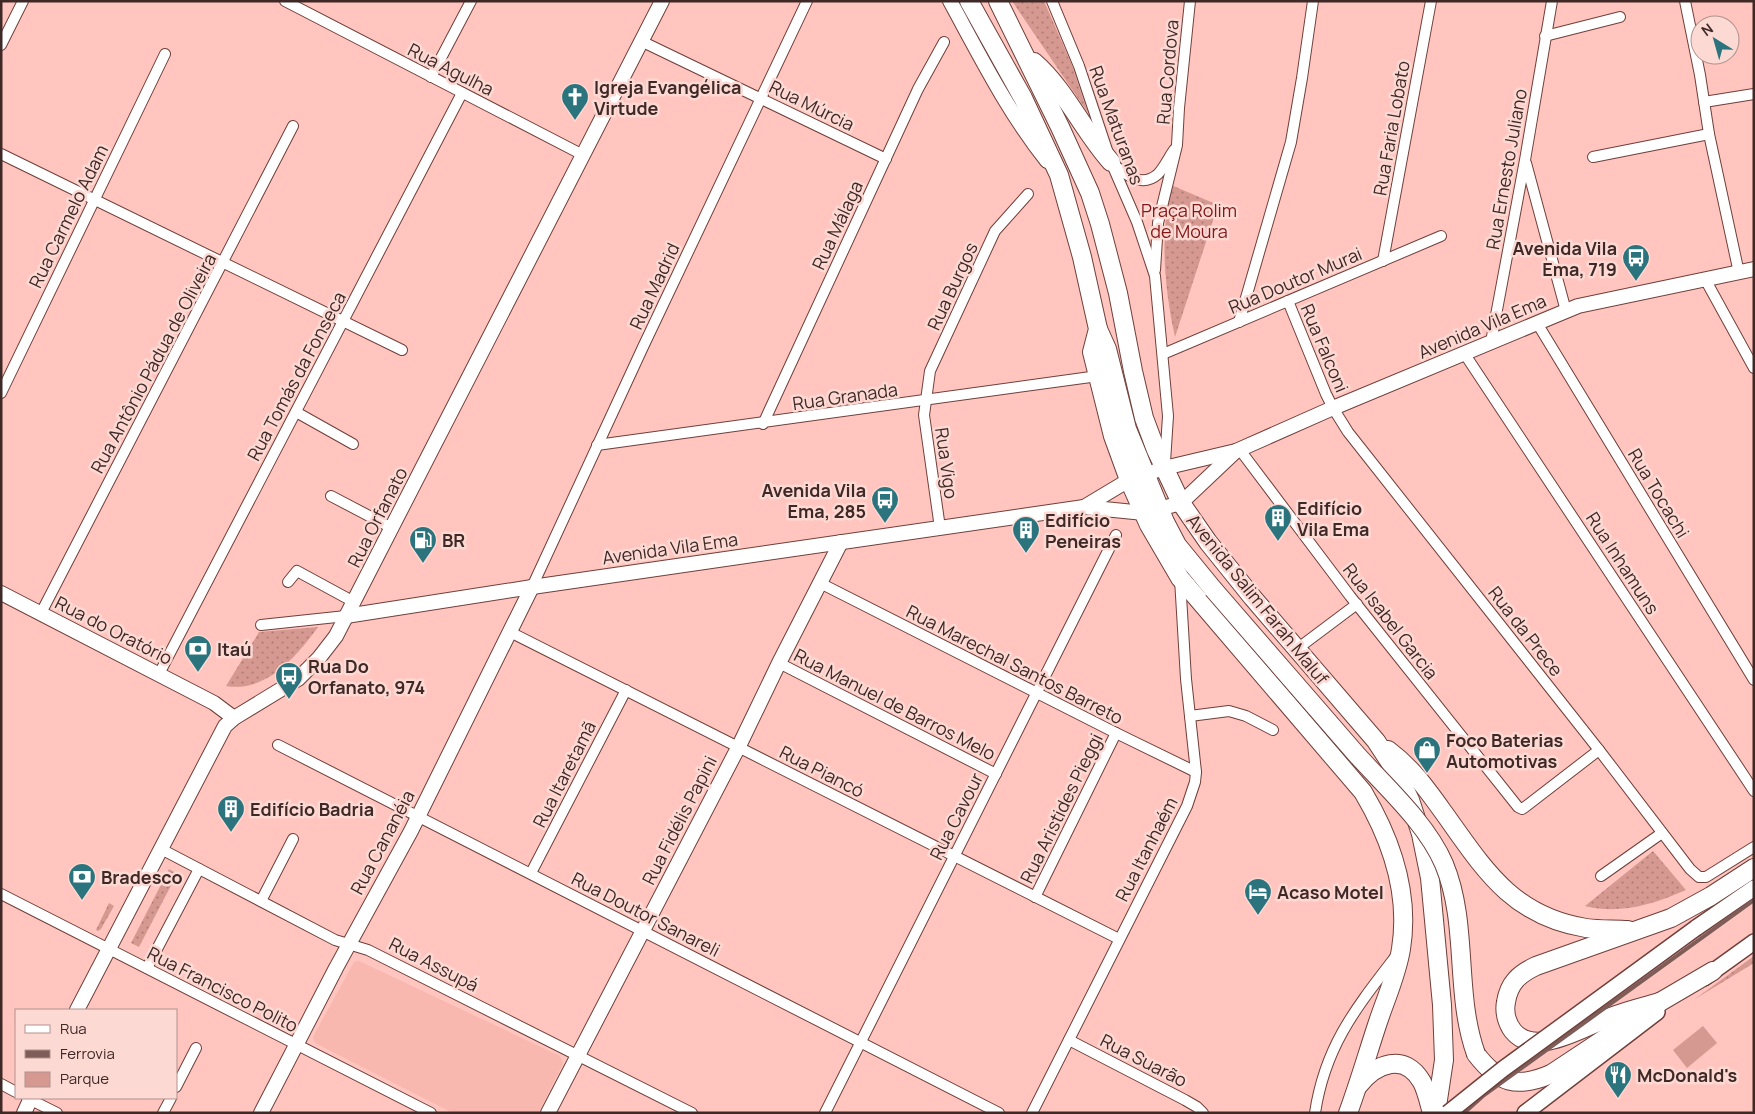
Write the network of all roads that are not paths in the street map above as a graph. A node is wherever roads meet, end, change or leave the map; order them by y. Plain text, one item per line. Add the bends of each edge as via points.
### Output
1 (23, 1) edge
2 (285, 1) edge
3 (471, 1) edge
4 (662, 1) edge
5 (807, 1) edge
6 (950, 1) edge
7 (969, 1) edge
8 (998, 1) edge
9 (1052, 1) edge
10 (1190, 1) edge
11 (1313, 1) edge
12 (1431, 1) edge
13 (1552, 1) edge
14 (1685, 1) edge
15 (303, 6) edge
16 (1620, 17) dead end
17 (1545, 36) junction
18 (642, 42) junction
19 (944, 42) dead end
20 (1, 46) edge
21 (1024, 52) junction
22 (165, 54) dead end
23 (432, 77) junction
24 (462, 93) junction
25 (1754, 94) edge
26 (760, 98) junction
27 (1704, 102) junction
28 (293, 126) dead end
29 (1709, 134) junction
30 (1177, 145) junction
31 (1, 154) edge
32 (584, 155) junction
33 (1593, 157) dead end
34 (886, 159) junction
35 (1525, 160) junction
36 (1111, 162) junction
37 (1059, 175) junction
38 (1028, 194) dead end
39 (94, 198) junction
40 (1441, 236) dead end
41 (1383, 260) junction
42 (224, 262) junction
43 (1754, 270) edge
44 (1739, 273) junction
45 (1155, 276) junction
46 (1705, 279) junction
47 (1288, 301) junction
48 (1566, 311) junction
49 (343, 321) junction
50 (1239, 322) junction
51 (1537, 323) junction
52 (1098, 330) junction
53 (1491, 342) junction
54 (402, 350) dead end
55 (1464, 353) junction
56 (1163, 354) junction
57 (1754, 368) edge
58 (1098, 376) junction
59 (1, 393) edge
60 (925, 402) junction
61 (1333, 408) junction
62 (296, 412) junction
63 (763, 424) junction
64 (352, 444) dead end
65 (597, 445) junction
66 (1238, 450) junction
67 (1164, 468) junction
68 (1137, 478) junction
69 (331, 496) dead end
70 (1181, 504) junction
71 (1084, 507) junction
72 (1152, 511) junction
73 (392, 528) junction
74 (940, 528) junction
75 (1116, 535) dead end
76 (841, 542) junction
77 (1180, 578) junction
78 (288, 582) dead end
79 (820, 583) junction
80 (532, 586) junction
81 (1, 593) edge
82 (354, 602) junction
83 (1356, 604) junction
84 (41, 613) junction
85 (346, 616) junction
86 (261, 625) dead end
87 (510, 632) junction
88 (1297, 649) junction
89 (779, 663) junction
90 (159, 674) junction
91 (1754, 680) edge
92 (626, 690) junction
93 (1036, 693) junction
94 (1190, 716) junction
95 (234, 718) junction
96 (1273, 730) dead end
97 (1116, 733) junction
98 (1376, 741) junction
99 (278, 745) dead end
100 (739, 746) junction
101 (1599, 750) junction
102 (1196, 772) junction
103 (996, 774) junction
104 (1754, 792) edge
105 (418, 816) junction
106 (1662, 833) junction
107 (293, 839) dead end
108 (1754, 847) edge
109 (161, 849) junction
110 (954, 856) junction
111 (1754, 868) edge
112 (199, 869) junction
113 (531, 873) junction
114 (1601, 876) dead end
115 (1754, 888) edge
116 (1, 894) edge
117 (1035, 897) junction
118 (261, 901) junction
119 (643, 930) junction
120 (1639, 930) junction
121 (1119, 939) junction
122 (1754, 942) edge
123 (349, 944) junction
124 (109, 949) junction
125 (1401, 950) junction
126 (147, 968) junction
127 (1713, 971) junction
128 (1660, 1002) junction
129 (78, 1009) edge
130 (1069, 1040) junction
131 (861, 1041) junction
132 (296, 1045) junction
133 (196, 1048) dead end
134 (579, 1054) junction
135 (178, 1080) edge
136 (1, 1084) edge
137 (1356, 1089) junction
138 (15, 1091) edge
139 (30, 1099) edge
140 (32, 1099) edge
141 (170, 1099) edge
142 (1527, 1112) edge
143 (24, 1113) edge
144 (57, 1113) edge
145 (163, 1113) edge
146 (261, 1113) edge
147 (430, 1113) edge
148 (548, 1113) edge
149 (692, 1113) edge
150 (825, 1113) edge
151 (999, 1113) edge
152 (1032, 1113) edge
153 (1203, 1113) edge
154 (1315, 1113) edge
155 (1348, 1113) edge
156 (1432, 1113) edge
157 (1436, 1113) edge
158 (1448, 1113) edge

1 - 20 street
2 - 15 street, Rua Agulha
3 - 23 street
4 - 18 main road, Rua Orfanato
5 - 26 street, Rua Madrid
6 - 37 main road via 998,89 1038,150
7 - 37 highway via 1023,98
8 - 21 highway, Avenida Salim Farah Maluf
9 - 36 street, Rua Maturanas via 1079,66
10 - 30 street, Rua Cordova
11 - 50 street via 1291,142
12 - 41 street, Rua Faria Lobato
13 - 17 street, Rua Ernesto Juliano
14 - 27 street
15 - 23 street, Rua Agulha
16 - 17 street
17 - 35 street, Rua Ernesto Juliano
18 - 26 street, Rua Múrcia
18 - 32 main road, Rua Orfanato
19 - 34 street, Rua Málaga
21 - 36 highway via 1055,84 1084,130
21 - 67 highway, Avenida Salim Farah Maluf via 1090,193 1118,293 1144,418
22 - 39 street, Rua Carmelo Adam
23 - 24 street, Rua Agulha
24 - 32 street, Rua Agulha
24 - 49 street, Rua Tomás da Fonseca
25 - 27 street
26 - 34 street, Rua Múrcia
26 - 65 street, Rua Madrid
27 - 29 street
28 - 42 street, Rua Antônio Pádua de Oliveira
29 - 33 street
29 - 44 street
30 - 36 street, Rua Cordova via 1157,174 1144,180 1135,180
30 - 45 street, Rua Cordova via 1158,223
31 - 39 street
32 - 73 main road, Rua Orfanato
34 - 63 street, Rua Málaga
35 - 48 street
35 - 53 street, Rua Ernesto Juliano
36 - 45 street, Rua Maturanas via 1137,222
37 - 52 highway
38 - 60 street, Rua Burgos via 993,234 930,371
39 - 42 street
39 - 59 street, Rua Carmelo Adam
40 - 41 street, Rua Doutor Murai
41 - 47 street, Rua Doutor Murai
42 - 49 street
42 - 84 street, Rua Antônio Pádua de Oliveira
43 - 44 main road, Avenida Vila Ema
44 - 46 main road, Avenida Vila Ema
45 - 56 street, Rua Maturanas
46 - 48 main road, Avenida Vila Ema
46 - 57 street
47 - 50 street, Rua Doutor Murai
47 - 61 street, Rua Falconi
48 - 51 main road, Avenida Vila Ema
49 - 54 street
49 - 62 street, Rua Tomás da Fonseca
50 - 56 street, Rua Doutor Murai
51 - 53 main road, Avenida Vila Ema
51 - 91 street, Rua Tocachi
52 - 58 highway via 1092,352
52 - 68 highway via 1107,349
53 - 55 main road, Avenida Vila Ema
55 - 61 main road, Avenida Vila Ema
55 - 104 street, Rua Inhamuns
56 - 67 street, Rua Maturanas via 1168,416
58 - 60 street, Rua Granada
58 - 68 highway via 1113,436
60 - 63 street, Rua Granada
60 - 74 street, Rua Vigo via 924,415
61 - 66 main road, Avenida Vila Ema
61 - 101 street, Rua da Prece via 1348,432
62 - 64 street
62 - 90 street, Rua Tomás da Fonseca
63 - 65 street, Rua Granada
65 - 80 street, Rua Madrid
66 - 67 main road, Avenida Vila Ema
66 - 70 main road, Avenida Vila Ema
66 - 83 street, Rua Isabel Garcia
67 - 68 main road, Avenida Vila Ema
67 - 70 highway, Avenida Salim Farah Maluf
68 - 71 main road, Avenida Vila Ema
68 - 72 highway
69 - 73 street
70 - 72 main road, Avenida Vila Ema
70 - 88 highway, Avenida Salim Farah Maluf via 1208,542
71 - 72 main road, Avenida Vila Ema
71 - 74 main road, Avenida Vila Ema
72 - 77 highway via 1164,553
72 - 128 highway, bridge via 1213,589 1402,804 1432,843 1443,864 1456,907 1468,1024 1476,1054 1486,1067 1508,1081 1536,1081 1577,1058
73 - 82 main road, Rua Orfanato
74 - 76 main road, Avenida Vila Ema
75 - 93 street, Rua Cavour
76 - 79 main road, Rua Fidélis Papini
76 - 80 main road, Avenida Vila Ema
77 - 94 street, Rua Itanhaém
77 - 125 highway via 1336,758 1378,817 1398,874 1402,899
78 - 82 street via 297,571
79 - 89 main road, Rua Fidélis Papini
79 - 93 street, Rua Marechal Santos Barreto
80 - 85 main road, Avenida Vila Ema
80 - 87 main road, Rua Cananéia
81 - 84 main road, Rua do Oratório
82 - 85 main road, Rua Orfanato
83 - 88 street
83 - 101 street, Rua Isabel Garcia via 1518,807 1522,809
84 - 90 main road, Rua do Oratório
85 - 86 street, Avenida Vila Ema
85 - 95 main road, Rua Orfanato via 336,636 298,679
87 - 92 street, Rua Piancó
87 - 105 main road, Rua Cananéia
88 - 98 highway, Avenida Salim Farah Maluf
89 - 100 main road, Rua Fidélis Papini
89 - 103 street, Rua Manuel de Barros Melo
90 - 95 main road, Rua do Oratório via 214,703
92 - 100 street, Rua Piancó
92 - 113 street, Rua Itaretamã
93 - 97 street, Rua Marechal Santos Barreto
93 - 103 street, Rua Cavour
94 - 96 street via 1229,711
94 - 102 street, Rua Itanhaém
95 - 109 main road, Rua Orfanato via 223,729
97 - 102 street, Rua Marechal Santos Barreto
97 - 117 street, Rua Aristides Pieggi
98 - 120 highway via 1415,773 1482,866 1514,899 1549,919 1569,925
98 - 157 highway, Avenida Salim Farah Maluf via 1410,800 1430,878 1444,1060
99 - 105 street, Rua Doutor Sanareli
100 - 110 street, Rua Piancó
100 - 119 main road, Rua Fidélis Papini
101 - 106 street, Rua da Prece
102 - 121 street, Rua Itanhaém via 1187,806
103 - 110 street, Rua Cavour
105 - 113 street, Rua Doutor Sanareli
105 - 123 main road, Rua Cananéia
106 - 108 street, Rua da Prece via 1699,877 1706,878
106 - 114 street
107 - 118 street
109 - 112 street, Rua Assupá
109 - 124 main road, Rua Orfanato
110 - 117 street, Rua Piancó
110 - 131 street, Rua Cavour
111 - 120 highway via 1692,908
112 - 118 street, Rua Assupá
112 - 126 street
113 - 119 street, Rua Doutor Sanareli
115 - 158 main road, bridge via 1503,1069
116 - 124 street, Rua Francisco Polito
117 - 121 street, Rua Piancó
118 - 123 street, Rua Assupá via 335,940
119 - 131 street, Rua Doutor Sanareli
119 - 134 main road, Rua Fidélis Papini
120 - 128 highway via 1524,972 1511,986 1505,1006 1507,1020 1523,1040 1541,1042
121 - 130 street, Rua Itanhaém
122 - 127 main road
123 - 132 main road, Rua Cananéia
123 - 134 street, Rua Assupá via 368,950
124 - 126 street, Rua Francisco Polito
124 - 129 main road, Rua Orfanato
125 - 137 highway
125 - 154 street via 1342,1031 1318,1091
126 - 132 street, Rua Francisco Polito
127 - 128 highway
127 - 142 main road
130 - 152 street, Rua Itanhaém
130 - 153 street, Rua Suarão via 1185,1100
131 - 150 street, Rua Cavour
131 - 151 street, Rua Doutor Sanareli
132 - 146 main road, Rua Cananéia
132 - 147 street, Rua Francisco Polito
133 - 135 street
134 - 148 main road, Rua Fidélis Papini
134 - 149 street, Rua Assupá
136 - 138 street
137 - 155 highway
137 - 156 highway via 1365,1078 1388,1064 1408,1066 1422,1082
139 - 143 main road
140 - 144 street
141 - 145 street

